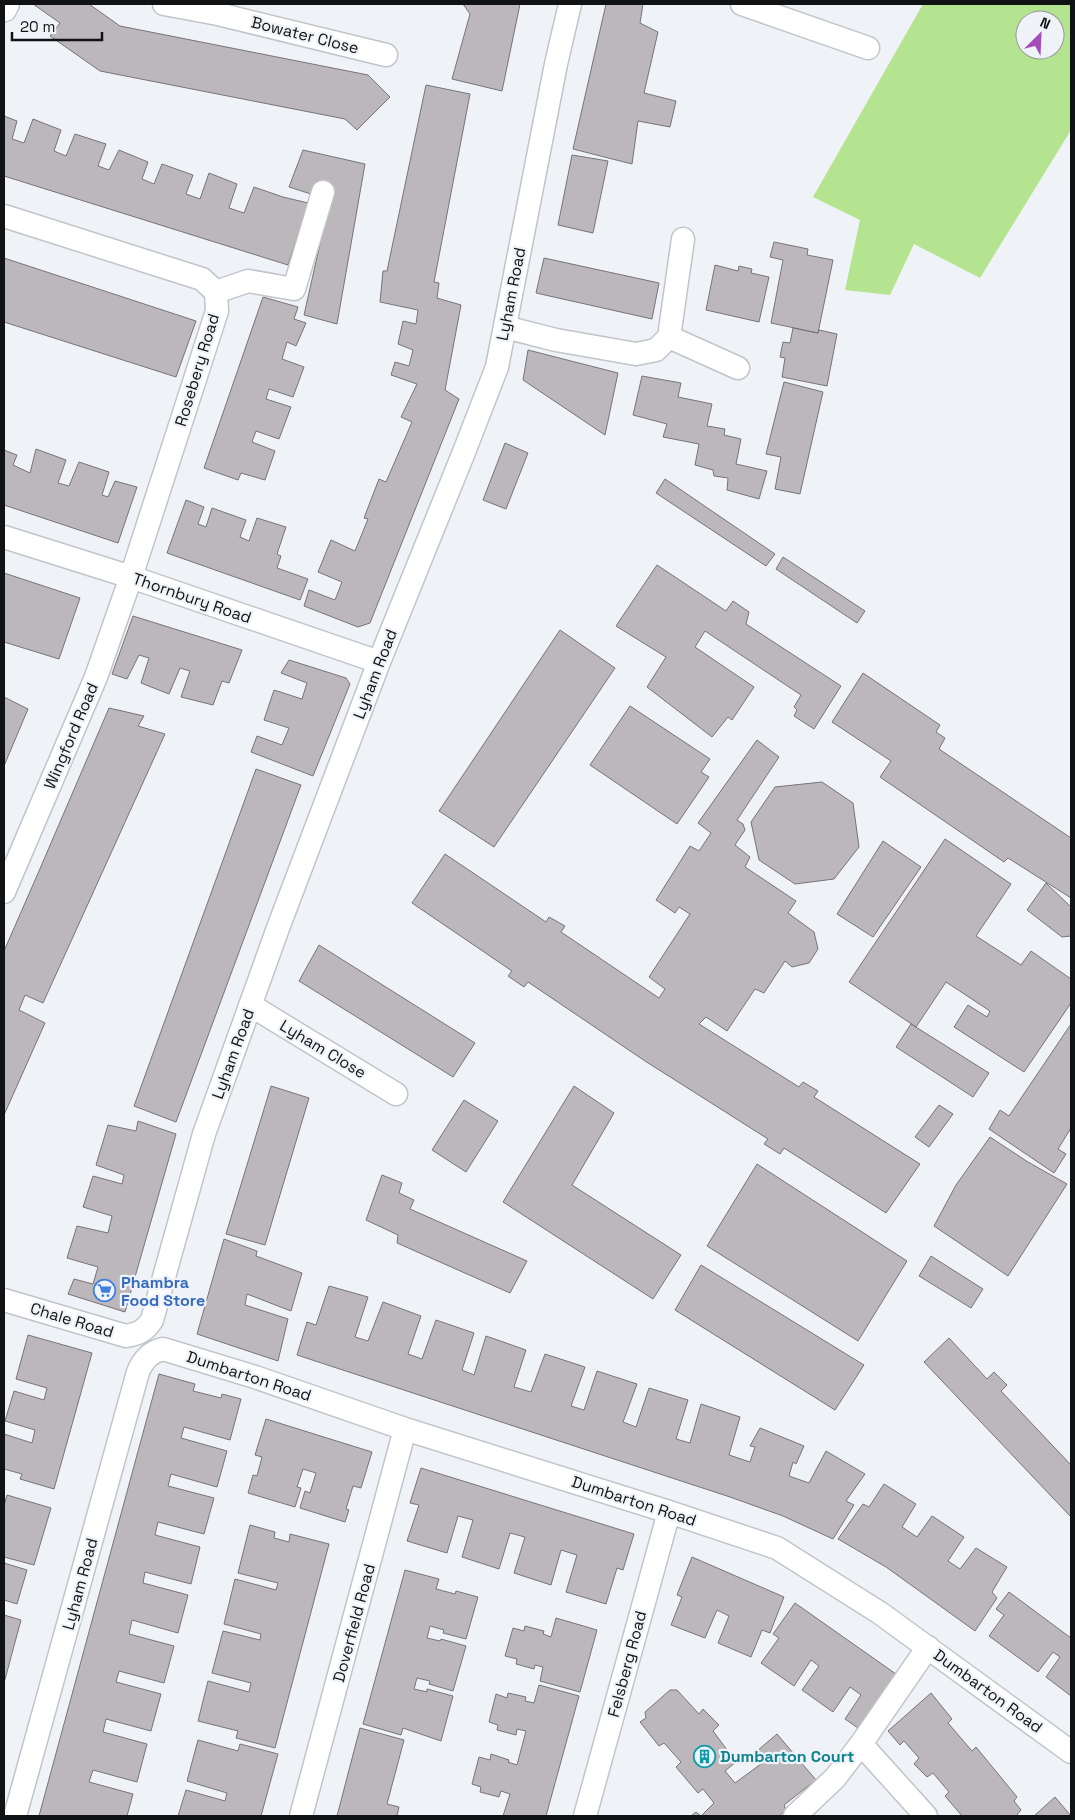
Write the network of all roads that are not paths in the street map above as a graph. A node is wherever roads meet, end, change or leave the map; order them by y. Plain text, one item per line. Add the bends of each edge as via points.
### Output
1 (164, 4) edge
2 (570, 4) edge
3 (742, 4) edge
4 (868, 48) dead end
5 (386, 55) dead end
6 (323, 192) dead end
7 (4, 216) edge
8 (683, 239) dead end
9 (216, 292) junction
10 (505, 327) junction
11 (669, 337) junction
12 (738, 368) dead end
13 (4, 537) edge
14 (132, 576) junction
15 (379, 662) junction
16 (4, 892) edge
17 (250, 1005) junction
18 (396, 1094) dead end
19 (4, 1300) edge
20 (140, 1333) joint
21 (150, 1354) joint
22 (405, 1428) junction
23 (670, 1512) junction
24 (928, 1646) junction
25 (861, 1744) junction
26 (1071, 1752) edge
27 (16, 1816) edge
28 (301, 1816) edge
29 (585, 1816) edge
30 (795, 1816) edge
31 (926, 1816) edge

1 - 5 street, Bowater Close
2 - 10 street, Lyham Road
3 - 4 street
6 - 9 street via 294,289 248,281
7 - 9 street, Rosebery Road via 202,279
8 - 11 street
9 - 14 street, Rosebery Road via 217,311
10 - 11 street via 636,354 656,350
10 - 15 street, Lyham Road via 497,367
11 - 12 street
13 - 14 street, Thornbury Road
14 - 15 street, Thornbury Road
14 - 16 street, Wingford Road via 96,677
15 - 17 street, Lyham Road
17 - 18 street, Lyham Close
17 - 20 street, Lyham Road via 204,1134 152,1320
19 - 20 street, Chale Road via 116,1334
21 - 22 street, Dumbarton Road via 163,1350 172,1352
21 - 27 street, Lyham Road via 138,1372
22 - 23 street, Dumbarton Road
22 - 28 street, Doverfield Road
23 - 24 street, Dumbarton Road via 777,1548
23 - 29 street, Felsberg Road
24 - 25 street
24 - 26 street, Dumbarton Road
25 - 30 street via 835,1778
25 - 31 street

